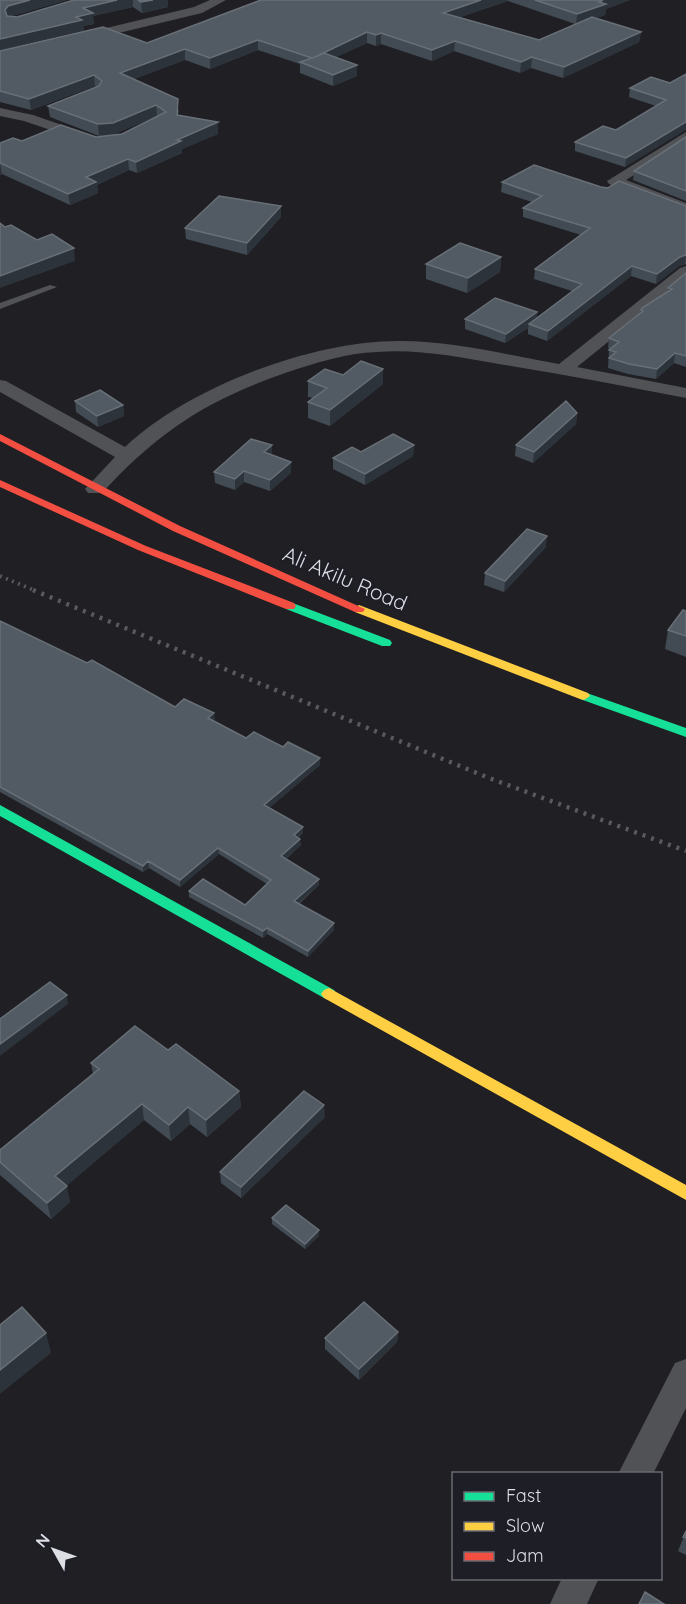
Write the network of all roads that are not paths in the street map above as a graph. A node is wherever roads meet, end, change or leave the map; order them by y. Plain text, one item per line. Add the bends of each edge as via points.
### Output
1 (220, 0) edge
2 (66, 42) edge
3 (50, 109) edge
4 (0, 112) edge
5 (28, 118) junction
6 (686, 136) edge
7 (98, 142) edge
8 (686, 208) edge
9 (686, 271) edge
10 (53, 287) dead end
11 (0, 306) edge
12 (563, 369) junction
13 (0, 385) edge
14 (686, 393) edge
15 (0, 437) edge
16 (125, 455) junction
17 (0, 483) edge
18 (95, 489) junction
19 (394, 646) dead end
20 (686, 733) edge
21 (0, 810) edge
22 (686, 1193) edge
23 (686, 1374) edge
24 (636, 1472) edge
25 (580, 1580) edge
26 (568, 1604) edge

1 - 2 street via 198,10
3 - 5 street
4 - 5 street
5 - 7 street
6 - 8 street via 614,181
9 - 12 street
10 - 11 lane
12 - 14 street
12 - 16 street via 425,347 361,347 314,357 213,394 183,410
13 - 16 street
15 - 18 main road, Ali Akilu Road
16 - 18 street
17 - 19 main road, Ali Akilu Road via 238,586
18 - 20 main road, Ali Akilu Road via 336,599
21 - 22 main road
23 - 24 street
25 - 26 street

